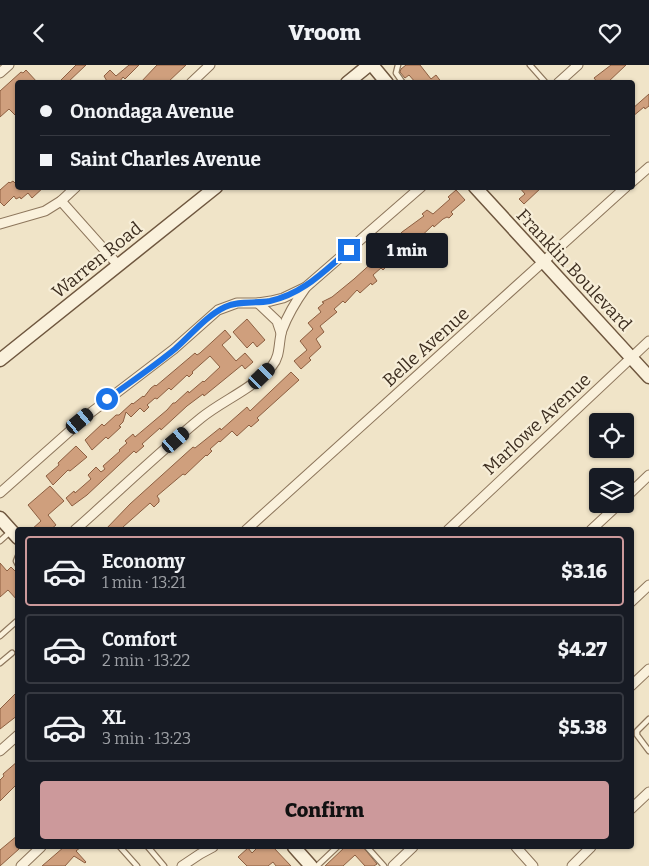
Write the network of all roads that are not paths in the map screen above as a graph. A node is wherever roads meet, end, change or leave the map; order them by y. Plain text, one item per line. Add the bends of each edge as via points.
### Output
1 (8, 65) edge
2 (210, 65) edge
3 (371, 65) edge
4 (398, 65) edge
5 (530, 65) edge
6 (578, 65) edge
7 (0, 73) edge
8 (194, 80) edge
9 (351, 80) edge
10 (385, 80) edge
11 (402, 80) edge
12 (543, 80) edge
13 (561, 80) edge
14 (649, 167) edge
15 (635, 179) edge
16 (73, 190) edge
17 (212, 190) edge
18 (418, 190) edge
19 (477, 190) edge
20 (623, 190) edge
21 (61, 201) junction
22 (0, 224) edge
23 (544, 263) junction
24 (118, 265) junction
25 (306, 287) junction
26 (258, 303) junction
27 (282, 333) junction
28 (649, 341) edge
29 (632, 358) junction
30 (0, 360) edge
31 (649, 377) edge
32 (649, 475) edge
33 (634, 489) edge
34 (0, 493) edge
35 (609, 513) edge
36 (0, 518) edge
37 (78, 527) edge
38 (249, 527) edge
39 (451, 527) edge
40 (594, 527) edge
41 (14, 534) edge
42 (0, 541) edge
43 (649, 585) edge
44 (634, 599) edge
45 (15, 623) edge
46 (0, 636) edge
47 (12, 653) dead end
48 (0, 663) edge
49 (649, 669) edge
50 (634, 683) edge
51 (649, 719) edge
52 (15, 738) edge
53 (0, 751) edge
54 (649, 751) edge
55 (649, 792) edge
56 (634, 806) edge
57 (39, 849) edge
58 (122, 849) edge
59 (150, 849) edge
60 (296, 849) edge
61 (335, 849) edge
62 (369, 849) edge
63 (411, 849) edge
64 (518, 849) edge
65 (589, 849) edge
66 (197, 851) edge
67 (21, 866) edge
68 (137, 866) edge
69 (164, 866) edge
70 (182, 866) edge
71 (311, 866) edge
72 (317, 866) edge
73 (384, 866) edge
74 (394, 866) edge
75 (533, 866) edge
76 (572, 866) edge

1 - 7 street
2 - 8 street
3 - 9 main road
3 - 10 main road
4 - 11 lane via 396,73
5 - 12 lane
6 - 13 street
14 - 15 street
16 - 21 street
17 - 24 main road, Warren Road
18 - 25 street
19 - 23 main road, Franklin Boulevard
20 - 23 street, Belle Avenue
21 - 22 street via 45,211
21 - 24 street
23 - 29 main road, Franklin Boulevard
23 - 38 street, Belle Avenue
24 - 30 main road, Warren Road
25 - 26 street via 283,298
25 - 27 street via 293,306
26 - 27 street via 276,321
26 - 34 street via 237,303 218,310 174,349 83,419
27 - 37 street via 278,355 269,369 189,428
28 - 29 street, Marlowe Avenue
29 - 31 main road, Franklin Boulevard
29 - 39 street, Marlowe Avenue
32 - 33 street
35 - 40 street
36 - 41 main road
41 - 42 lane
43 - 44 street
45 - 46 lane
47 - 48 lane
49 - 50 street
51 - 54 lane via 637,735
52 - 53 street
55 - 56 street
57 - 67 street
58 - 68 lane
59 - 69 lane
60 - 71 main road
61 - 72 lane
62 - 73 lane
63 - 74 street
64 - 75 street
65 - 76 street
66 - 70 street

